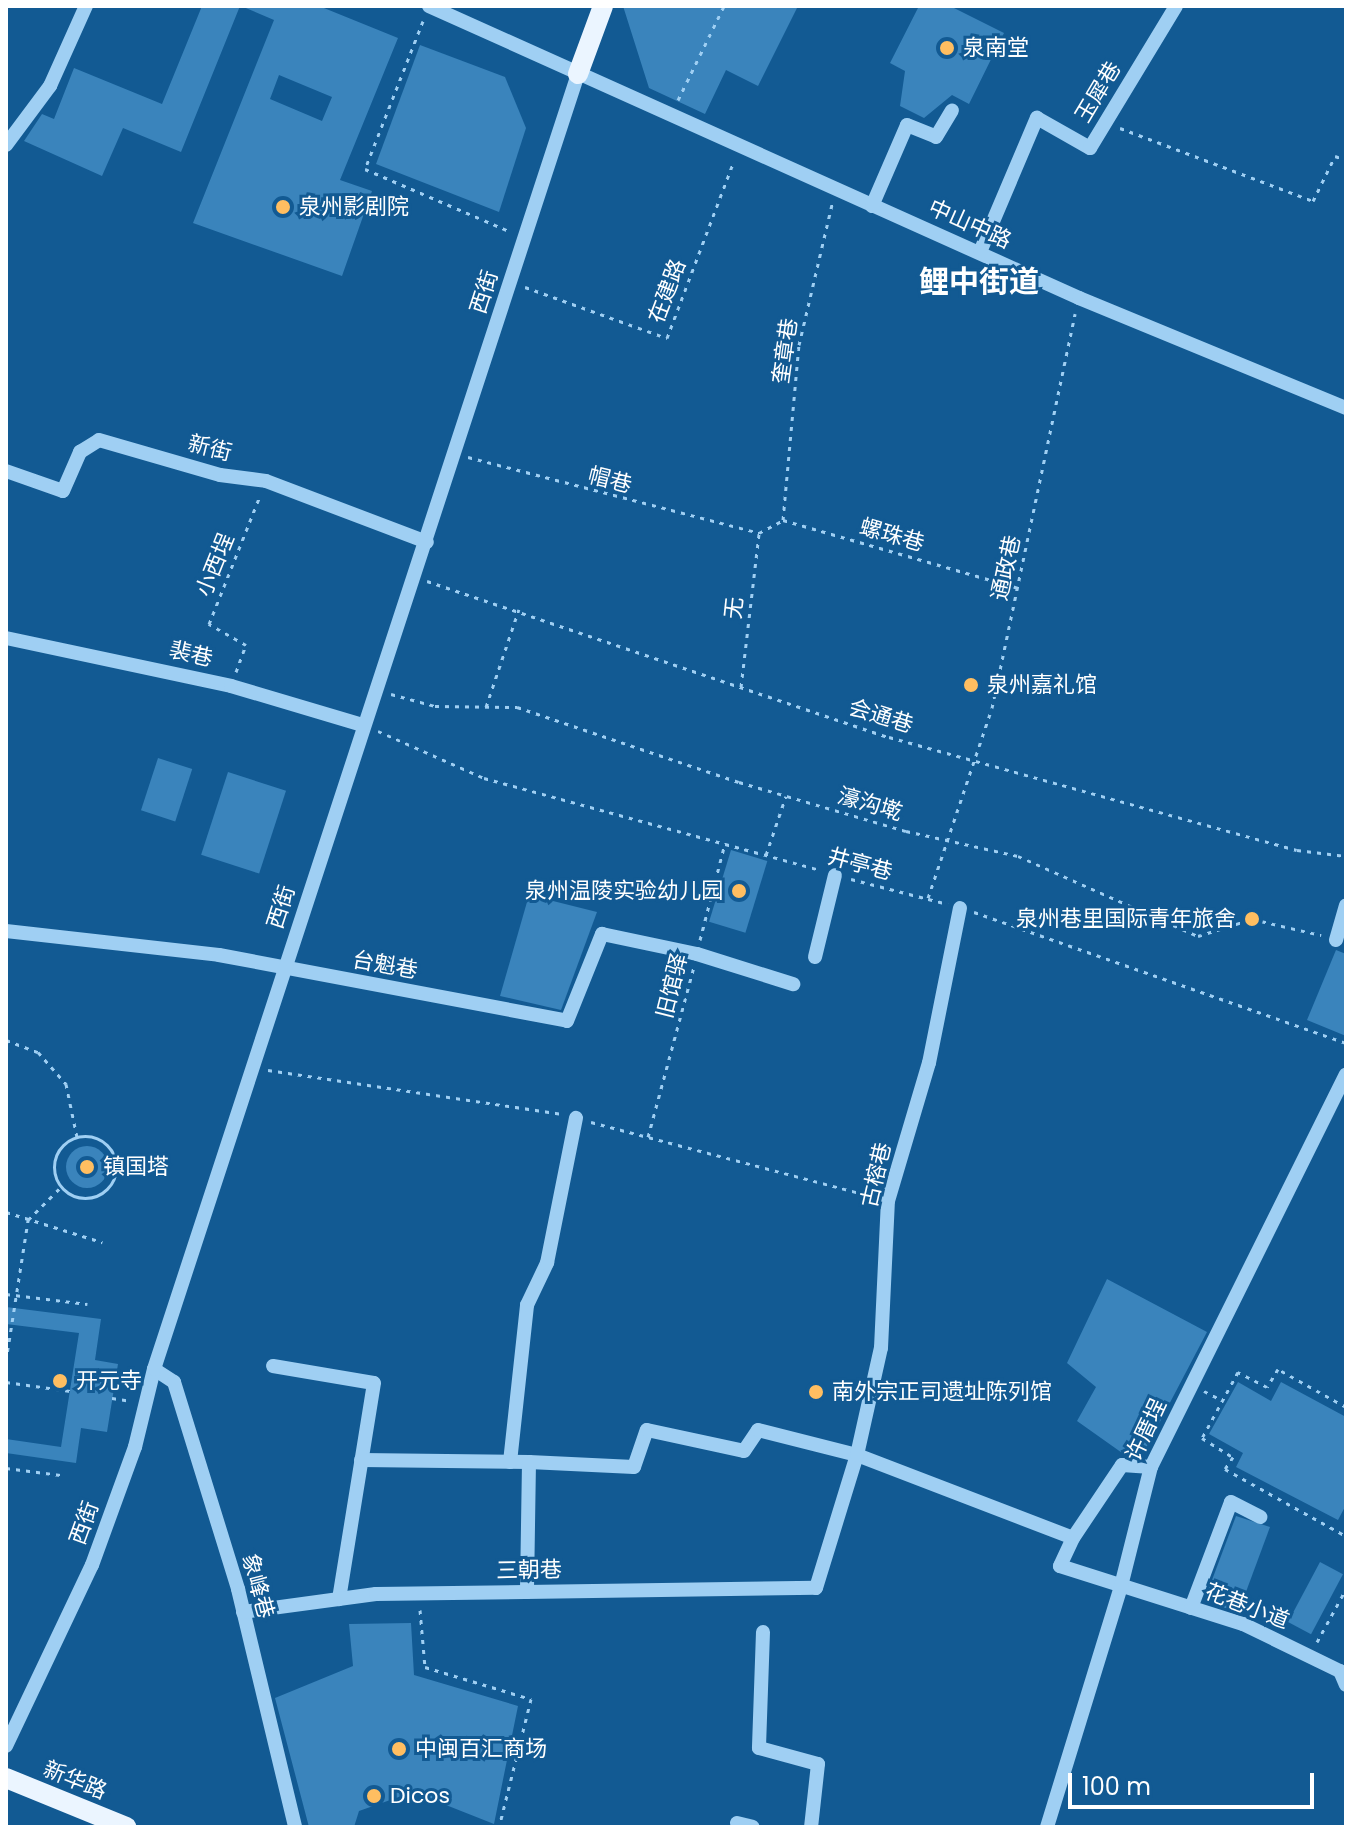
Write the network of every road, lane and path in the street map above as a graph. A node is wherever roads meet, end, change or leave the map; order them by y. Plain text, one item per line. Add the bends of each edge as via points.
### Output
1 (86, 6) edge
2 (429, 6) edge
3 (603, 6) edge
4 (724, 6) edge
5 (1176, 6) edge
6 (578, 74) junction
7 (952, 110) dead end
8 (672, 115) junction
9 (1105, 122) junction
10 (6, 145) edge
11 (739, 146) junction
12 (1346, 160) edge
13 (835, 190) junction
14 (872, 206) junction
15 (524, 237) junction
16 (980, 252) junction
17 (510, 282) junction
18 (1079, 298) junction
19 (1346, 408) edge
20 (456, 454) junction
21 (6, 471) edge
22 (266, 481) junction
23 (783, 520) junction
24 (759, 533) junction
25 (427, 542) junction
26 (416, 577) junction
27 (1019, 588) junction
28 (519, 609) junction
29 (6, 638) edge
30 (231, 686) junction
31 (741, 687) junction
32 (376, 690) junction
33 (486, 707) junction
34 (363, 725) junction
35 (975, 759) junction
36 (786, 796) junction
37 (949, 841) junction
38 (725, 843) junction
39 (766, 855) junction
40 (1346, 856) edge
41 (835, 875) junction
42 (928, 898) junction
43 (1346, 905) edge
44 (960, 908) junction
45 (6, 931) edge
46 (1336, 940) joint
47 (697, 954) junction
48 (815, 957) dead end
49 (284, 969) junction
50 (793, 984) dead end
51 (6, 1040) edge
52 (1346, 1043) edge
53 (1346, 1075) edge
54 (576, 1118) dead end
55 (77, 1137) junction
56 (648, 1137) dead end
57 (62, 1187) junction
58 (6, 1212) edge
59 (28, 1220) junction
60 (102, 1242) dead end
61 (6, 1294) edge
62 (13, 1295) junction
63 (87, 1304) dead end
64 (6, 1361) edge
65 (273, 1366) dead end
66 (154, 1369) junction
67 (6, 1382) edge
68 (70, 1391) dead end
69 (1346, 1407) edge
70 (857, 1455) junction
71 (361, 1460) junction
72 (510, 1462) junction
73 (529, 1462) junction
74 (1151, 1467) junction
75 (6, 1468) edge
76 (61, 1475) dead end
77 (1260, 1517) dead end
78 (1346, 1536) edge
79 (1073, 1538) junction
80 (1121, 1586) junction
81 (816, 1588) joint
82 (1346, 1589) edge
83 (527, 1592) junction
84 (418, 1594) junction
85 (339, 1599) junction
86 (1191, 1608) junction
87 (243, 1612) junction
88 (763, 1632) dead end
89 (1310, 1656) junction
90 (1346, 1685) edge
91 (6, 1746) edge
92 (6, 1778) edge
93 (737, 1823) dead end
94 (126, 1827) edge
95 (295, 1827) edge
96 (499, 1827) edge
97 (753, 1827) edge
98 (811, 1827) edge
99 (1047, 1827) edge

1 - 10 street via 50,86
2 - 6 street, 中山中路
2 - 15 path via 365,169
3 - 6 main road
4 - 8 path
5 - 9 street, 玉犀巷
6 - 8 street, 中山中路
6 - 15 street, 西街
7 - 14 street via 936,137 907,125
8 - 11 street, 中山中路
9 - 12 path via 1313,201 1335,156
9 - 16 street, 玉犀巷 via 1090,148 1037,118
11 - 13 street, 中山中路
11 - 17 path, 在建路 via 667,338
13 - 14 street, 中山中路
13 - 23 path, 奎章巷 via 799,345
14 - 16 street, 中山中路
15 - 17 street, 西街
16 - 18 street, 中山中路
17 - 20 street, 西街
18 - 19 street, 中山中路
18 - 27 path, 通政巷
20 - 24 path, 帽巷
20 - 25 street, 西街
21 - 22 street, 新街 via 63,491 80,452 99,440 220,475
22 - 25 street, 新街
22 - 30 path, 小西埕 via 209,624 246,645
23 - 24 path
23 - 27 path, 螺珠巷
24 - 31 path, 无
25 - 26 street, 西街
26 - 28 path, 会通巷
26 - 32 street, 西街
27 - 35 path, 通政巷
28 - 31 path, 会通巷
28 - 33 path
29 - 30 street, 裴巷
30 - 34 street, 裴巷
31 - 35 path, 会通巷
32 - 33 path, 濠沟墘 via 435,706
32 - 34 street, 西街
33 - 36 path, 濠沟墘 via 517,707
34 - 38 path, 井亭巷 via 484,778
34 - 49 street, 西街
35 - 37 path, 通政巷
35 - 40 path, 会通巷 via 1297,850
36 - 37 path, 濠沟墘
36 - 39 path
37 - 42 path, 通政巷
37 - 46 path, 濠沟墘 via 1018,856 1198,936 1252,919
38 - 39 path, 井亭巷
38 - 47 path, 旧馆驿
39 - 41 path, 井亭巷
41 - 42 path, 井亭巷
41 - 48 street
42 - 44 path, 井亭巷
43 - 46 street
44 - 52 path, 井亭巷 via 1013,922
44 - 70 street, 古榕巷 via 929,1063 888,1201 881,1348
45 - 49 street, 台魁巷 via 176,948
47 - 49 street, 台魁巷 via 602,934 567,1021
47 - 50 street
47 - 56 path, 旧馆驿
49 - 66 street, 西街
51 - 55 path via 38,1052 66,1084
53 - 74 street, 许厝埕
54 - 72 street via 547,1263 527,1305
55 - 57 path via 56,1158
55 - 57 path via 105,1143 116,1170 99,1195 79,1197
57 - 59 path
58 - 59 path
59 - 60 path
59 - 62 path
61 - 62 path
62 - 63 path
62 - 64 path
65 - 71 street via 374,1383
66 - 87 street, 象峰巷 via 174,1382
66 - 91 street, 西街 via 135,1447 92,1565
67 - 68 path
69 - 78 path via 1278,1369 1267,1387 1238,1372 1202,1438 1233,1457 1225,1469
70 - 73 street via 758,1430 744,1451 647,1430 634,1467
70 - 79 street
70 - 81 street, 古榕巷
71 - 72 street
71 - 85 street
72 - 73 street
73 - 83 street
74 - 79 street via 1122,1465
74 - 80 street, 许厝埕
75 - 76 path
77 - 86 street via 1231,1502
79 - 80 street via 1060,1566
80 - 86 street, 花巷小道
80 - 99 street, 许厝埕
81 - 83 street, 三朝巷
82 - 89 path
83 - 84 street, 三朝巷
84 - 85 street, 三朝巷
84 - 96 path via 425,1667 531,1699
85 - 87 street, 三朝巷
86 - 89 street, 花巷小道 via 1243,1624
87 - 95 street, 象峰巷
88 - 98 street via 759,1748 818,1764
89 - 90 street, 花巷小道 via 1340,1671
92 - 94 main road, 新华路
93 - 97 street

